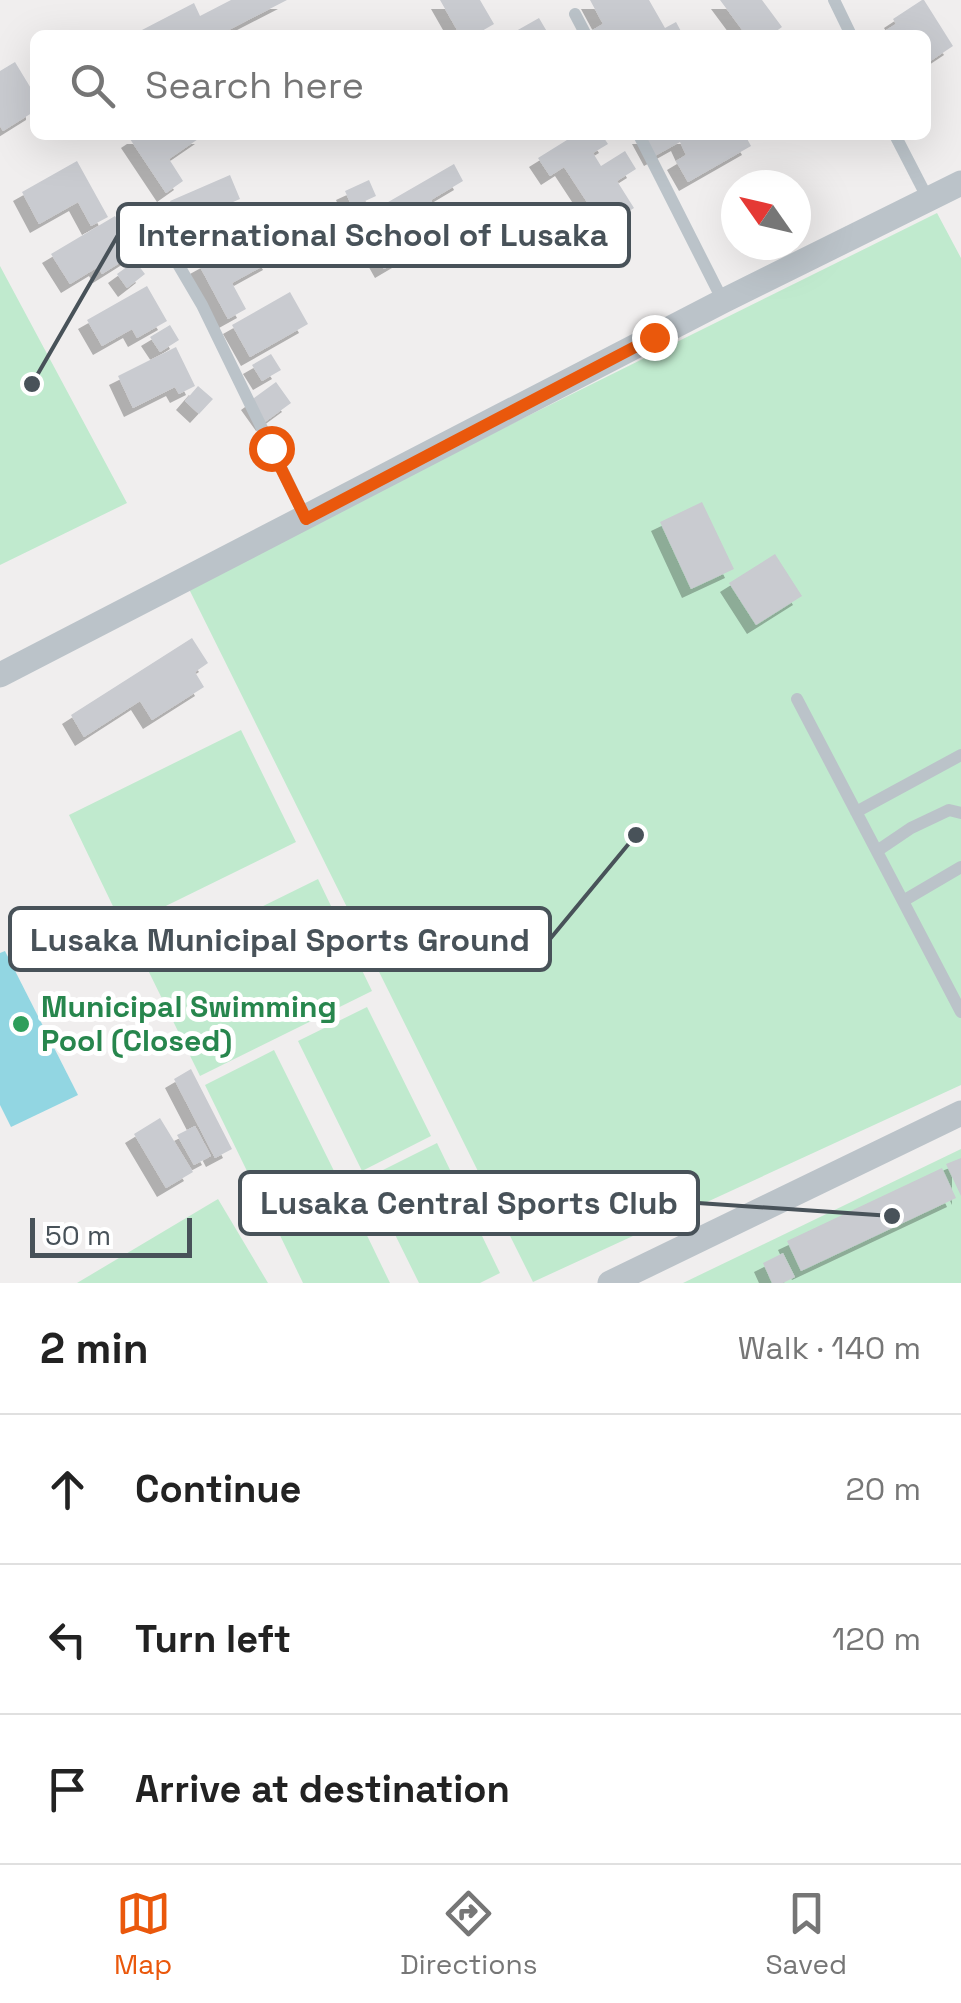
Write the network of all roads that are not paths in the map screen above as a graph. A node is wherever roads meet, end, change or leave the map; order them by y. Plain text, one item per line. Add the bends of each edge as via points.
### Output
1 (834, 0) edge
2 (575, 14) dead end
3 (583, 30) edge
4 (849, 30) edge
5 (642, 140) edge
6 (898, 140) edge
7 (961, 184) edge
8 (929, 200) junction
9 (145, 208) dead end
10 (723, 301) junction
11 (306, 519) junction
12 (0, 675) edge
13 (797, 698) dead end
14 (961, 755) edge
15 (856, 812) junction
16 (961, 814) edge
17 (877, 851) junction
18 (961, 867) edge
19 (903, 901) junction
20 (961, 1012) edge
21 (961, 1113) edge
22 (610, 1283) edge

1 - 4 lane
2 - 3 lane
5 - 10 lane
6 - 8 lane
7 - 8 street
8 - 10 street
9 - 11 lane via 202,306
10 - 11 street
11 - 12 street
13 - 15 lane
14 - 15 lane
15 - 17 lane
16 - 17 lane via 948,810
17 - 19 lane
18 - 19 lane
19 - 20 lane
21 - 22 street

